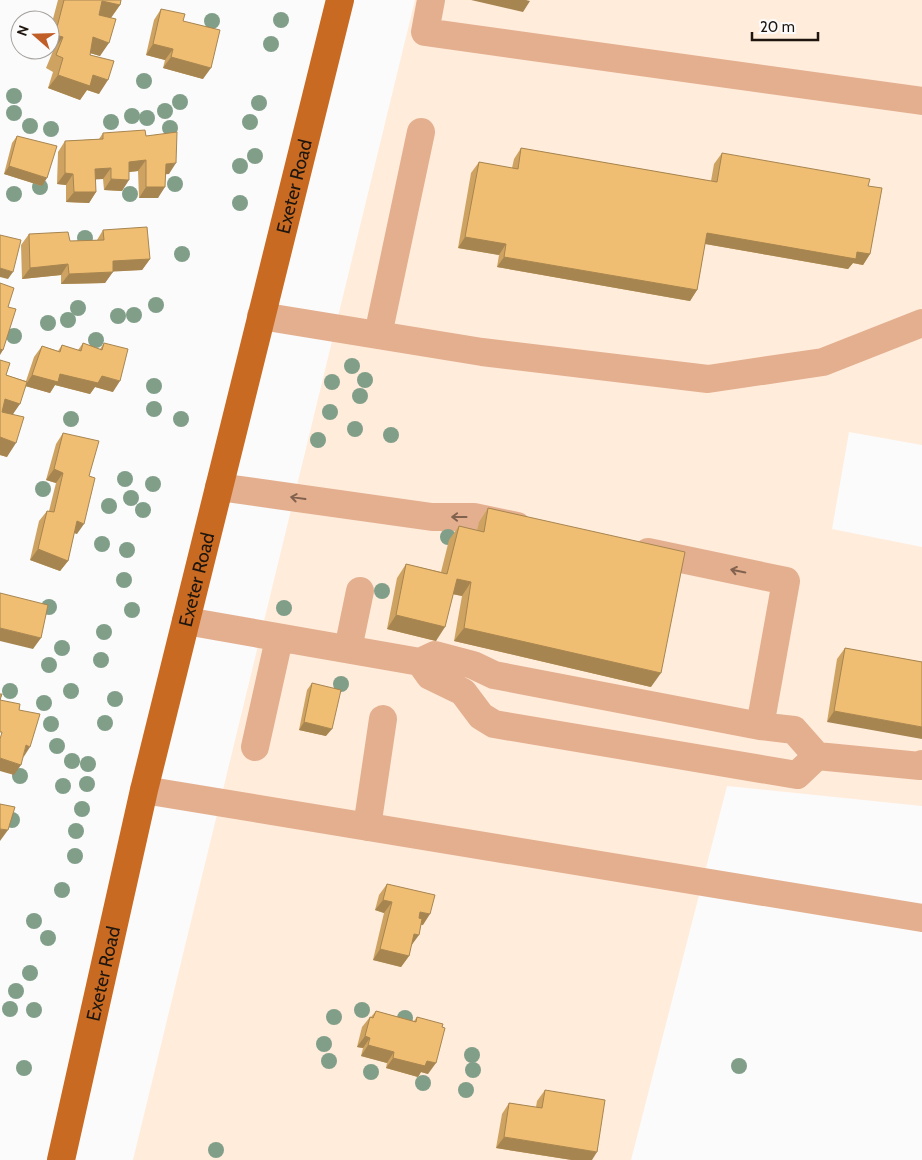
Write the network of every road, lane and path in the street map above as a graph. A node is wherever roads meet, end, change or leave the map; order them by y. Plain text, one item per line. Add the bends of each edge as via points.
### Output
1 (340, 0) edge
2 (431, 0) edge
3 (922, 101) edge
4 (421, 132) dead end
5 (261, 316) junction
6 (922, 323) edge
7 (378, 335) junction
8 (219, 487) junction
9 (537, 530) edge
10 (624, 547) edge
11 (360, 591) dead end
12 (186, 621) junction
13 (280, 639) junction
14 (348, 649) junction
15 (420, 662) junction
16 (383, 719) dead end
17 (760, 726) junction
18 (255, 747) dead end
19 (817, 756) junction
20 (922, 764) edge
21 (144, 790) junction
22 (367, 827) junction
23 (922, 918) edge
24 (61, 1160) edge

1 - 5 main road, Exeter Road
2 - 3 lane via 425,32
4 - 7 lane
5 - 7 lane
5 - 8 main road, Exeter Road
6 - 7 lane via 823,362 708,379 482,352
9 -> 8 lane via 474,517 432,517
8 - 12 main road, Exeter Road
17 -> 10 lane via 786,580
11 - 14 lane
12 - 13 lane
12 - 21 main road, Exeter Road
13 - 14 lane
13 - 18 lane
14 - 15 lane
15 - 17 lane via 435,655 473,665 494,675
15 - 19 lane via 430,676 463,692 481,716 494,724 797,775
16 - 22 lane
17 - 19 lane via 794,730
19 - 20 lane
21 - 22 lane
21 - 24 main road, Exeter Road
22 - 23 lane

